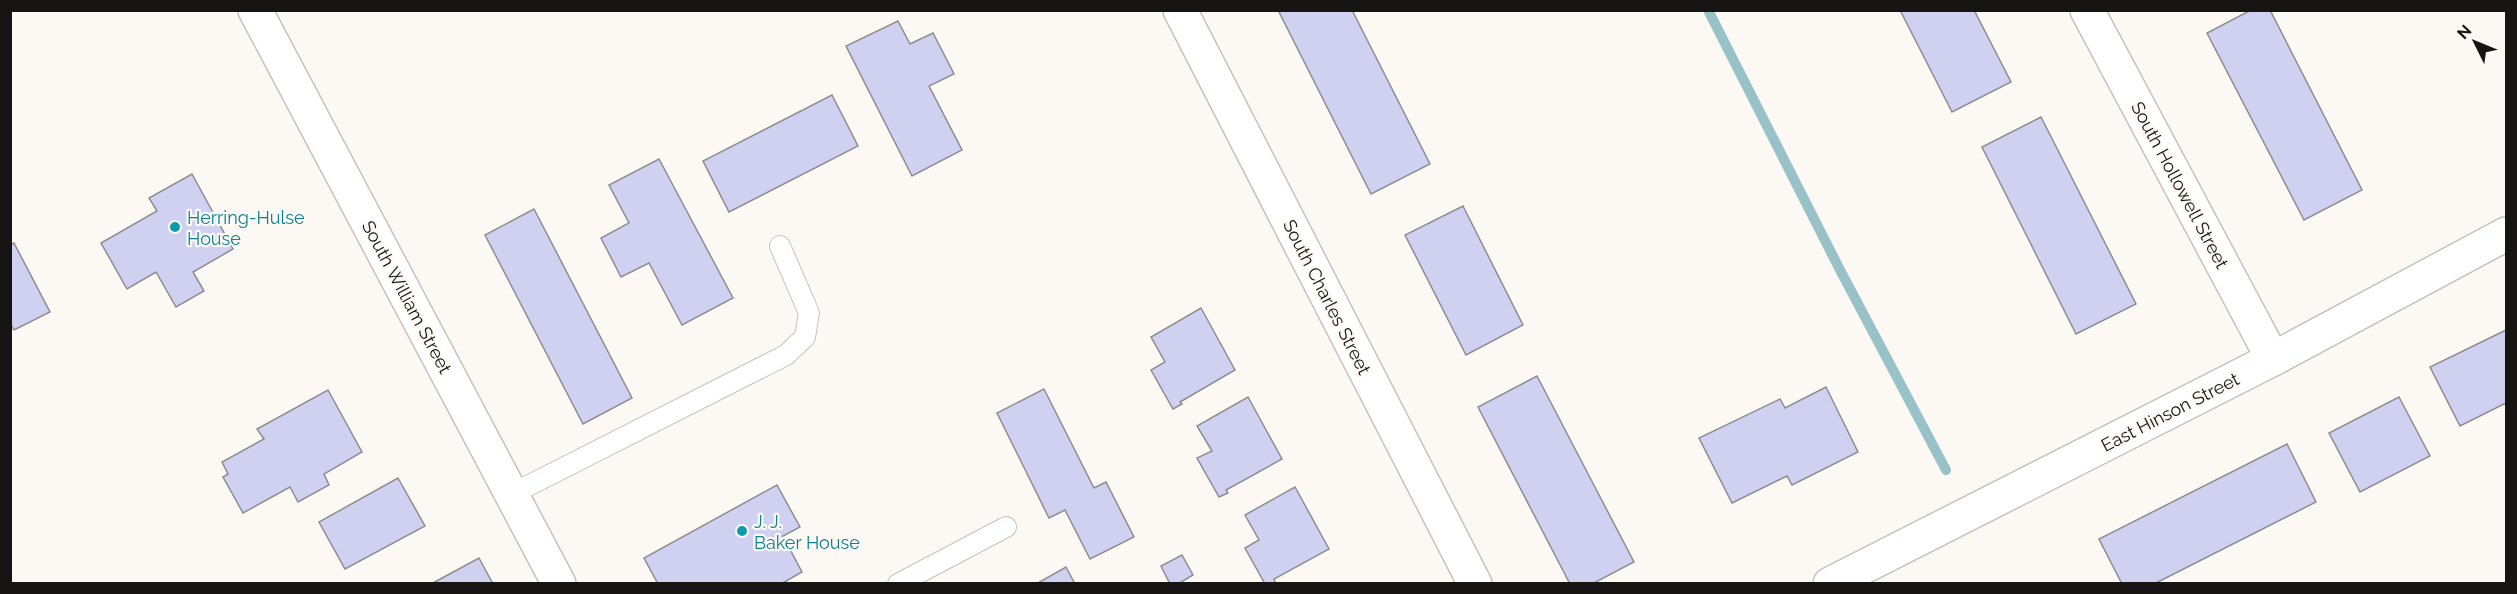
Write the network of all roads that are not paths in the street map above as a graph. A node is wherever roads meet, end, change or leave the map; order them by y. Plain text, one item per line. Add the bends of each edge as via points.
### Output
1 (255, 10) edge
2 (1180, 10) edge
3 (2087, 10) edge
4 (2506, 234) edge
5 (780, 246) dead end
6 (2273, 359) junction
7 (512, 495) junction
8 (1006, 527) dead end
9 (559, 584) edge
10 (898, 584) edge
11 (1475, 584) edge
12 (1830, 584) edge

1 - 7 street, South William Street
2 - 11 street, South Charles Street
3 - 6 street, South Hollowell Street
4 - 6 street, East Hinson Street
5 - 7 lane via 809,313 805,337 786,355
6 - 12 street, East Hinson Street
7 - 9 street, South William Street
8 - 10 lane

